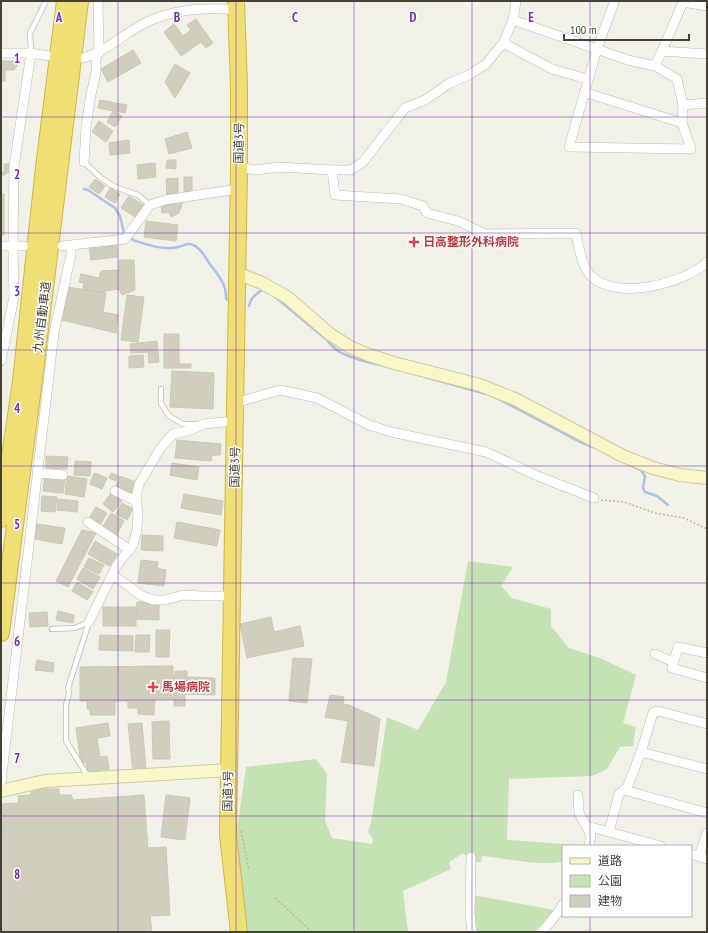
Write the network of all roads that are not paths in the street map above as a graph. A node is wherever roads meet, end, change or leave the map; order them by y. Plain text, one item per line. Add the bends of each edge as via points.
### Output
1 (46, 1) edge
2 (65, 1) edge
3 (80, 1) edge
4 (98, 1) edge
5 (516, 1) edge
6 (614, 3) dead end
7 (237, 6) edge
8 (707, 6) edge
9 (513, 20) junction
10 (503, 43) junction
11 (597, 49) junction
12 (662, 51) junction
13 (1, 53) edge
14 (31, 53) junction
15 (97, 54) junction
16 (707, 54) edge
17 (49, 56) dead end
18 (83, 58) dead end
19 (655, 66) junction
20 (587, 79) junction
21 (584, 92) junction
22 (707, 103) edge
23 (683, 105) junction
24 (682, 123) junction
25 (84, 162) joint
26 (239, 167) junction
27 (332, 170) junction
28 (238, 189) junction
29 (150, 205) junction
30 (1, 246) edge
31 (12, 246) junction
32 (24, 246) dead end
33 (707, 262) edge
34 (237, 273) junction
35 (1, 361) edge
36 (160, 389) dead end
37 (235, 404) junction
38 (235, 421) junction
39 (205, 424) junction
40 (37, 473) junction
41 (63, 475) dead end
42 (707, 478) edge
43 (115, 491) dead end
44 (594, 498) road end
45 (136, 501) junction
46 (1, 519) edge
47 (88, 522) dead end
48 (130, 550) junction
49 (112, 575) junction
50 (232, 596) junction
51 (89, 622) junction
52 (52, 629) dead end
53 (1, 633) edge
54 (707, 653) edge
55 (655, 654) dead end
56 (674, 662) junction
57 (707, 678) edge
58 (707, 724) edge
59 (641, 752) junction
60 (707, 769) edge
61 (229, 770) junction
62 (89, 778) junction
63 (1, 782) edge
64 (624, 790) junction
65 (1, 791) edge
66 (578, 795) dead end
67 (707, 814) edge
68 (587, 826) junction
69 (609, 832) junction
70 (707, 833) edge
71 (589, 845) edge
72 (657, 845) edge
73 (699, 856) edge
74 (471, 857) dead end
75 (562, 906) edge
76 (239, 932) edge
77 (472, 932) edge
78 (542, 932) edge

1 - 14 lane via 30,33
2 - 46 highway, 九州自動車道 via 21,381
3 - 53 highway, 九州自動車道
4 - 15 street
5 - 9 street
6 - 11 street
7 - 15 street via 182,10 146,22
7 - 26 highway, 国道3号
8 - 12 street via 683,2
9 - 10 street
9 - 11 street
10 - 20 street via 552,69
10 - 27 street via 486,64 425,100 405,108 363,162 351,170
11 - 19 street
11 - 20 street
12 - 16 street
12 - 19 street
13 - 14 street
14 - 17 street
14 - 31 street via 14,166
15 - 18 street
15 - 25 street via 86,127
19 - 23 street via 677,79
20 - 21 street
21 - 24 street
21 - 24 street via 569,147 691,149
22 - 23 street
23 - 24 street
25 - 29 lane via 101,178 115,187 138,195
26 - 27 street via 256,170 279,167
26 - 28 highway, 国道3号
27 - 33 street via 335,195 401,199 423,206 427,213 458,222 485,234 576,233 583,263 590,276 607,287 633,289 668,283 690,275
28 - 29 street via 165,200
28 - 34 highway, 国道3号
29 - 40 street via 127,236 67,246 71,254 54,333
30 - 31 street
31 - 32 street
31 - 35 street via 14,297
34 - 37 highway, 国道3号
34 - 42 street via 287,297 331,335 350,347 394,363 480,385 515,399 623,456 653,468
36 - 39 lane via 161,403 169,416 183,424
37 - 38 highway, 国道3号
37 - 44 street via 280,390 317,398 369,425 486,452
38 - 39 street
38 - 50 highway, 国道3号
39 - 45 street via 173,434 160,449 139,484
40 - 41 street
40 - 63 street
43 - 45 street
45 - 48 street via 137,529
47 - 48 street
48 - 49 street
49 - 50 street via 140,595 153,600 183,595
49 - 51 street
50 - 61 highway, 国道3号
51 - 52 lane via 75,628
51 - 62 lane via 68,688 66,741
54 - 56 street via 678,646
55 - 56 street
56 - 57 street via 672,668
58 - 59 street via 658,710 653,713
59 - 60 street
59 - 64 street
61 - 62 street
61 - 76 highway, 国道3号 via 228,835
62 - 65 street via 45,781
64 - 67 street
64 - 69 street via 619,794
66 - 68 street via 579,813
68 - 69 street
68 - 71 street via 591,835
69 - 72 street
70 - 73 street
74 - 77 street
75 - 78 street

